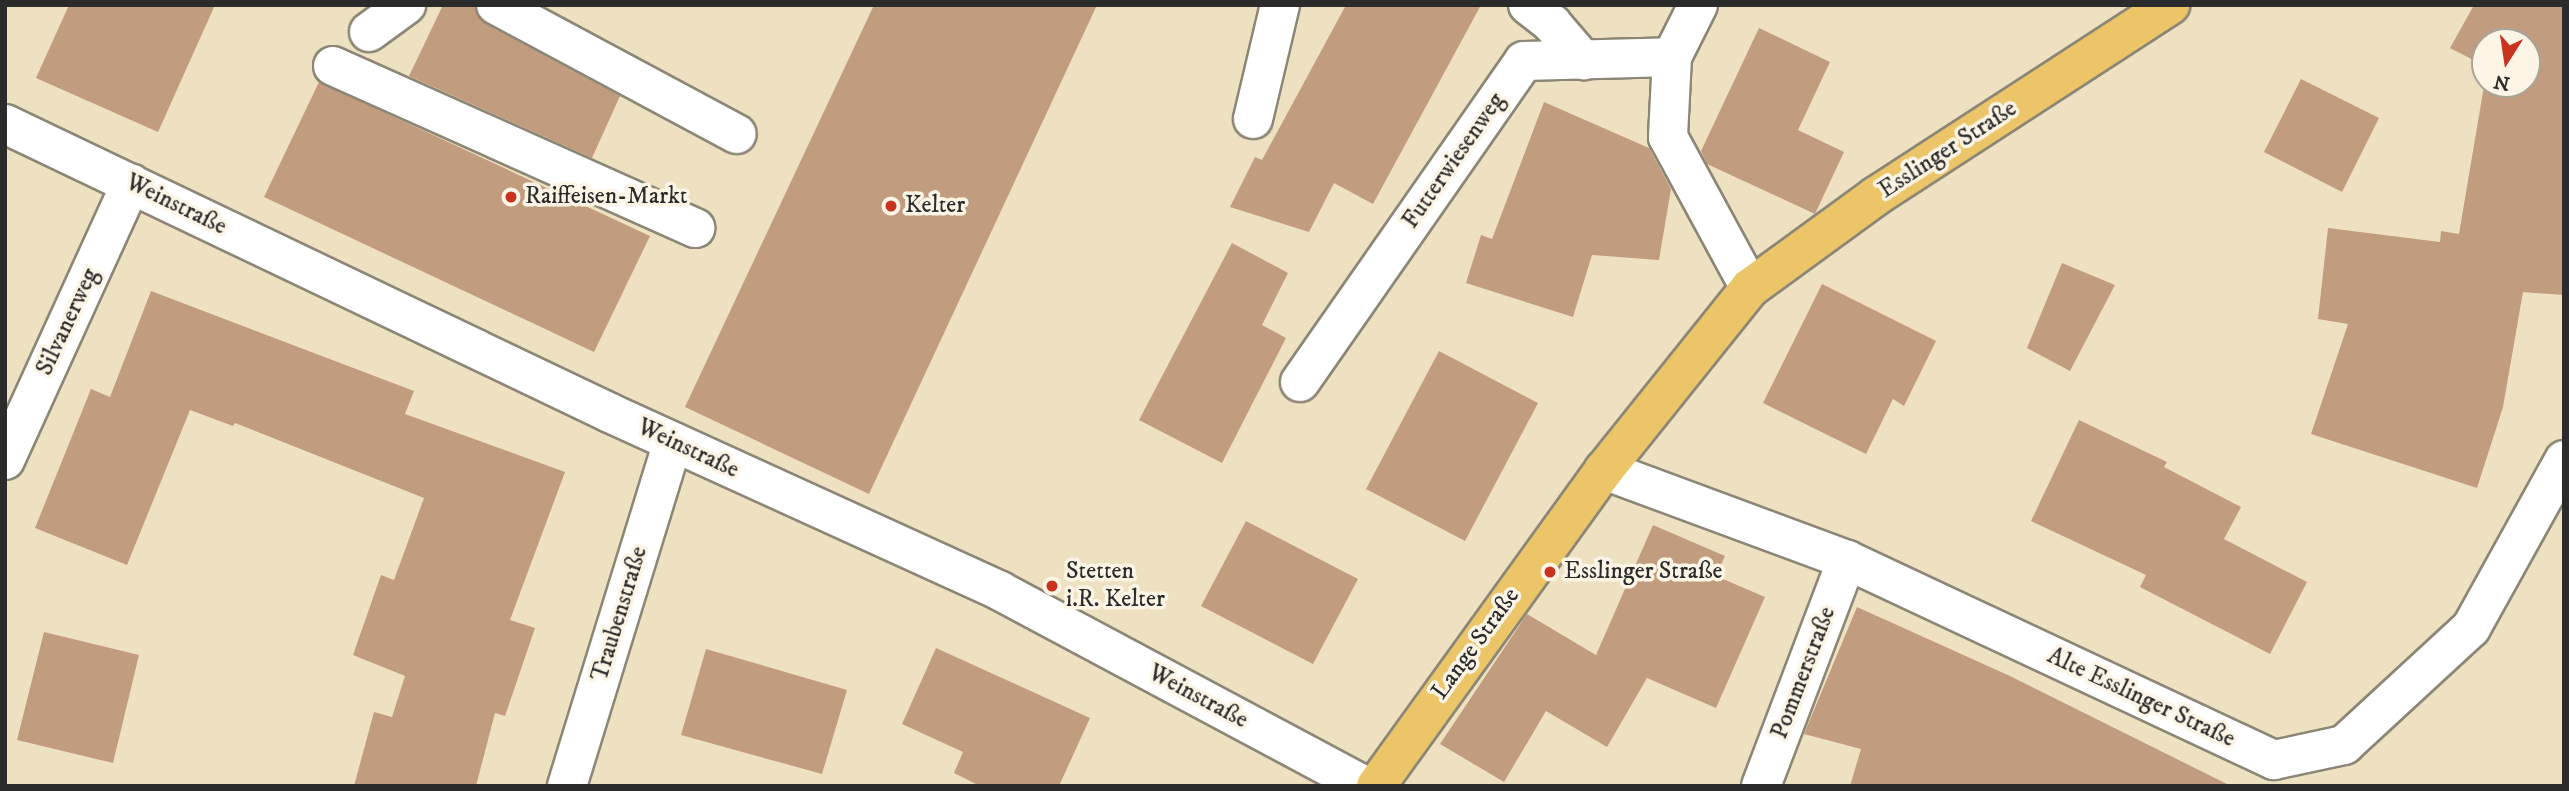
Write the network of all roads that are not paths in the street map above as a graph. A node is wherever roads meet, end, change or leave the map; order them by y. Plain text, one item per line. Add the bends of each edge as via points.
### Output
1 (405, 5) edge
2 (496, 5) edge
3 (1280, 5) edge
4 (1528, 5) edge
5 (1698, 5) edge
6 (2171, 5) edge
7 (369, 32) dead end
8 (1672, 57) junction
9 (1583, 60) junction
10 (333, 66) dead end
11 (1252, 118) dead end
12 (5, 124) edge
13 (737, 134) dead end
14 (131, 183) junction
15 (695, 228) dead end
16 (1750, 288) junction
17 (1300, 383) dead end
18 (673, 442) junction
19 (5, 460) edge
20 (2564, 460) edge
21 (1604, 470) junction
22 (1847, 559) junction
23 (567, 786) edge
24 (1365, 786) edge
25 (1376, 786) edge
26 (1761, 786) edge

1 - 7 street
2 - 13 street
3 - 11 street
4 - 9 street via 1552,24
5 - 8 street
6 - 16 main road, Esslinger Straße via 1876,196
8 - 9 street, Futterwiesenweg
8 - 16 street via 1668,137
9 - 17 street, Futterwiesenweg via 1524,61
10 - 15 street
12 - 14 street, Weinstraße
14 - 18 street, Weinstraße
14 - 19 street, Silvanerweg
16 - 21 main road, Esslinger Straße
18 - 23 street, Traubenstraße
18 - 24 street, Weinstraße via 1000,591
20 - 22 street, Alte Esslinger Straße via 2471,628 2344,744 2274,760
21 - 22 street, Alte Esslinger Straße
21 - 25 main road, Lange Straße
22 - 26 street, Pommerstraße

